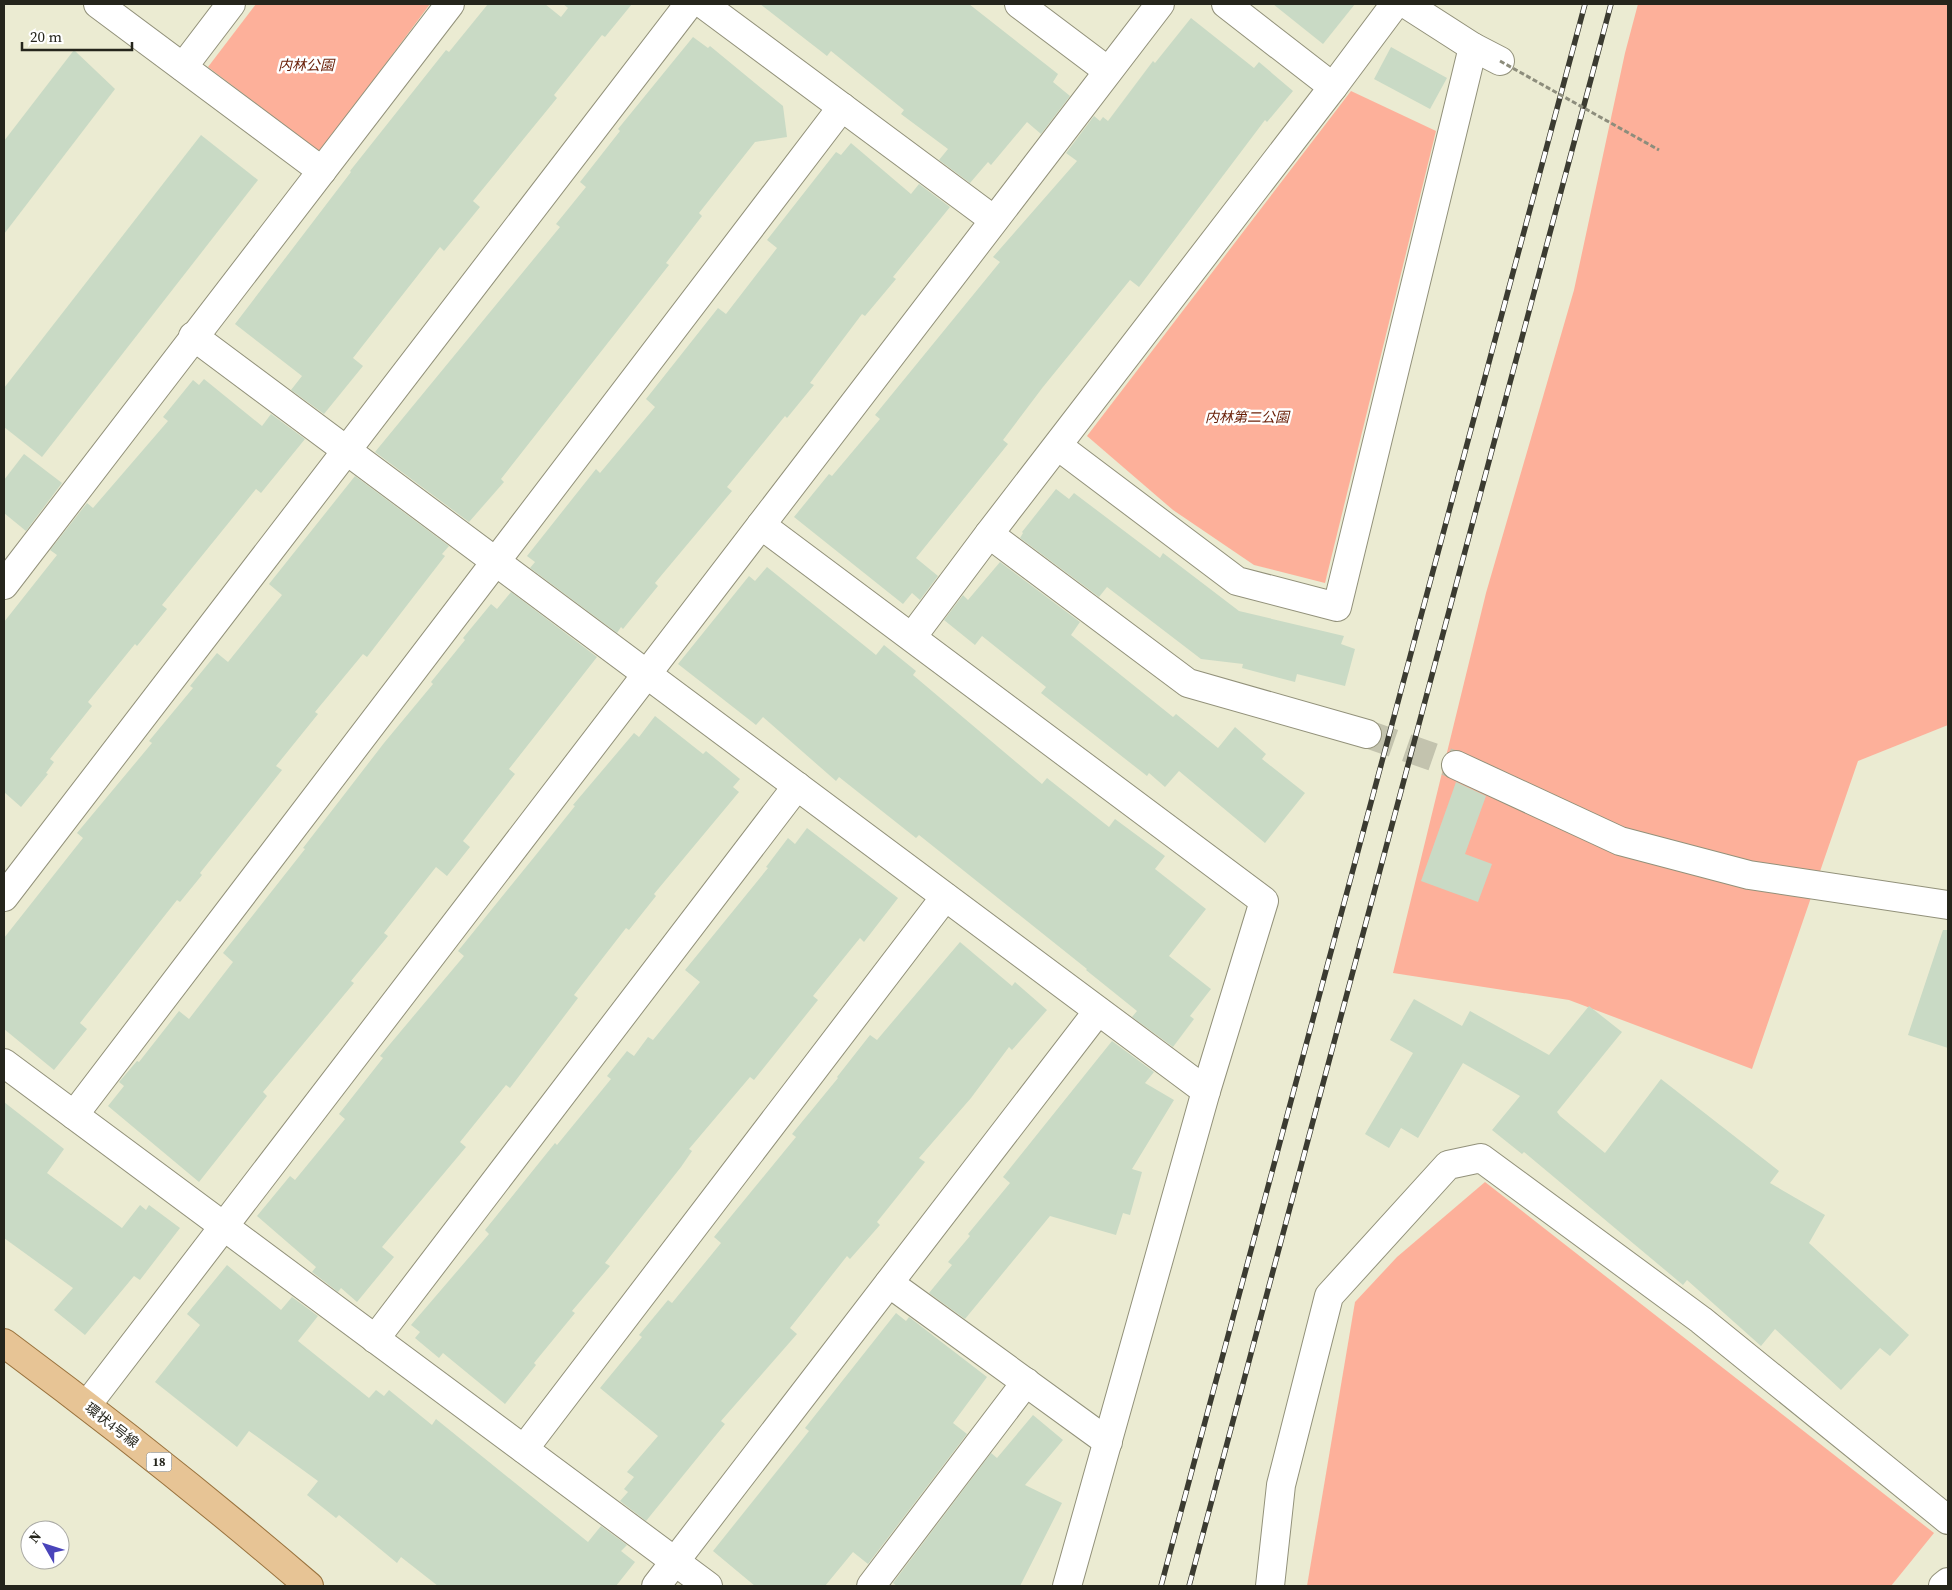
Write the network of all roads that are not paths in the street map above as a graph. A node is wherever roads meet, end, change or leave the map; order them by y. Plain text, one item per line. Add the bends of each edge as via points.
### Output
1 (98, 4) edge
2 (231, 4) edge
3 (450, 4) edge
4 (689, 4) edge
5 (703, 4) edge
6 (1019, 4) edge
7 (1160, 4) edge
8 (1226, 4) edge
9 (1395, 4) edge
10 (1406, 4) edge
11 (1474, 47) junction
12 (1500, 61) road end
13 (183, 67) junction
14 (1108, 71) junction
15 (1333, 87) junction
16 (842, 107) junction
17 (322, 171) junction
18 (994, 220) junction
19 (193, 336) junction
20 (1058, 446) junction
21 (347, 450) junction
22 (761, 525) junction
23 (989, 534) junction
24 (496, 562) junction
25 (4, 584) edge
26 (912, 638) junction
27 (646, 674) junction
28 (1368, 734) tunnel mouth
29 (1456, 765) tunnel mouth
30 (797, 786) junction
31 (945, 896) junction
32 (4, 897) edge
33 (1948, 905) edge
34 (1098, 1011) junction
35 (4, 1063) edge
36 (1206, 1091) junction
37 (74, 1115) junction
38 (224, 1226) junction
39 (889, 1283) junction
40 (375, 1339) junction
41 (4, 1343) edge
42 (1026, 1382) junction
43 (87, 1405) junction
44 (1108, 1442) junction
45 (524, 1449) junction
46 (1948, 1520) edge
47 (675, 1562) junction
48 (1948, 1582) edge
49 (309, 1586) edge
50 (656, 1586) edge
51 (708, 1586) edge
52 (871, 1586) edge
53 (1067, 1586) edge
54 (1270, 1586) edge
55 (1943, 1586) edge

1 - 13 street
2 - 13 street
3 - 17 street
4 - 21 street
5 - 16 street
6 - 14 street
7 - 14 street
8 - 15 street
9 - 15 street
10 - 11 street
11 - 12 street
11 - 20 street via 1337,607 1238,581
13 - 17 street
14 - 18 street
15 - 20 street
16 - 18 street
16 - 24 street
17 - 19 street
18 - 22 street
19 - 21 street
19 - 25 street
20 - 23 street
21 - 24 street
21 - 32 street
22 - 26 street
22 - 27 street
23 - 26 street
23 - 28 street via 1188,683
24 - 27 street
24 - 37 street
26 - 36 street via 1264,901
27 - 30 street
27 - 38 street
29 - 33 street via 1620,841 1750,875
30 - 31 street
30 - 40 street
31 - 34 street
31 - 45 street
34 - 36 street
34 - 39 street
35 - 37 street
36 - 44 street
37 - 38 street
38 - 40 street
38 - 43 street
39 - 42 street
39 - 47 street
40 - 45 street
41 - 43 main road, 環状4号線 / 18
42 - 44 street
42 - 52 street
43 - 49 main road, 環状4号線 / 18 via 220,1510
44 - 53 street
45 - 47 street
46 - 54 street via 1701,1320 1481,1158 1448,1165 1329,1296 1281,1485
47 - 50 street
47 - 51 street
48 - 55 street

